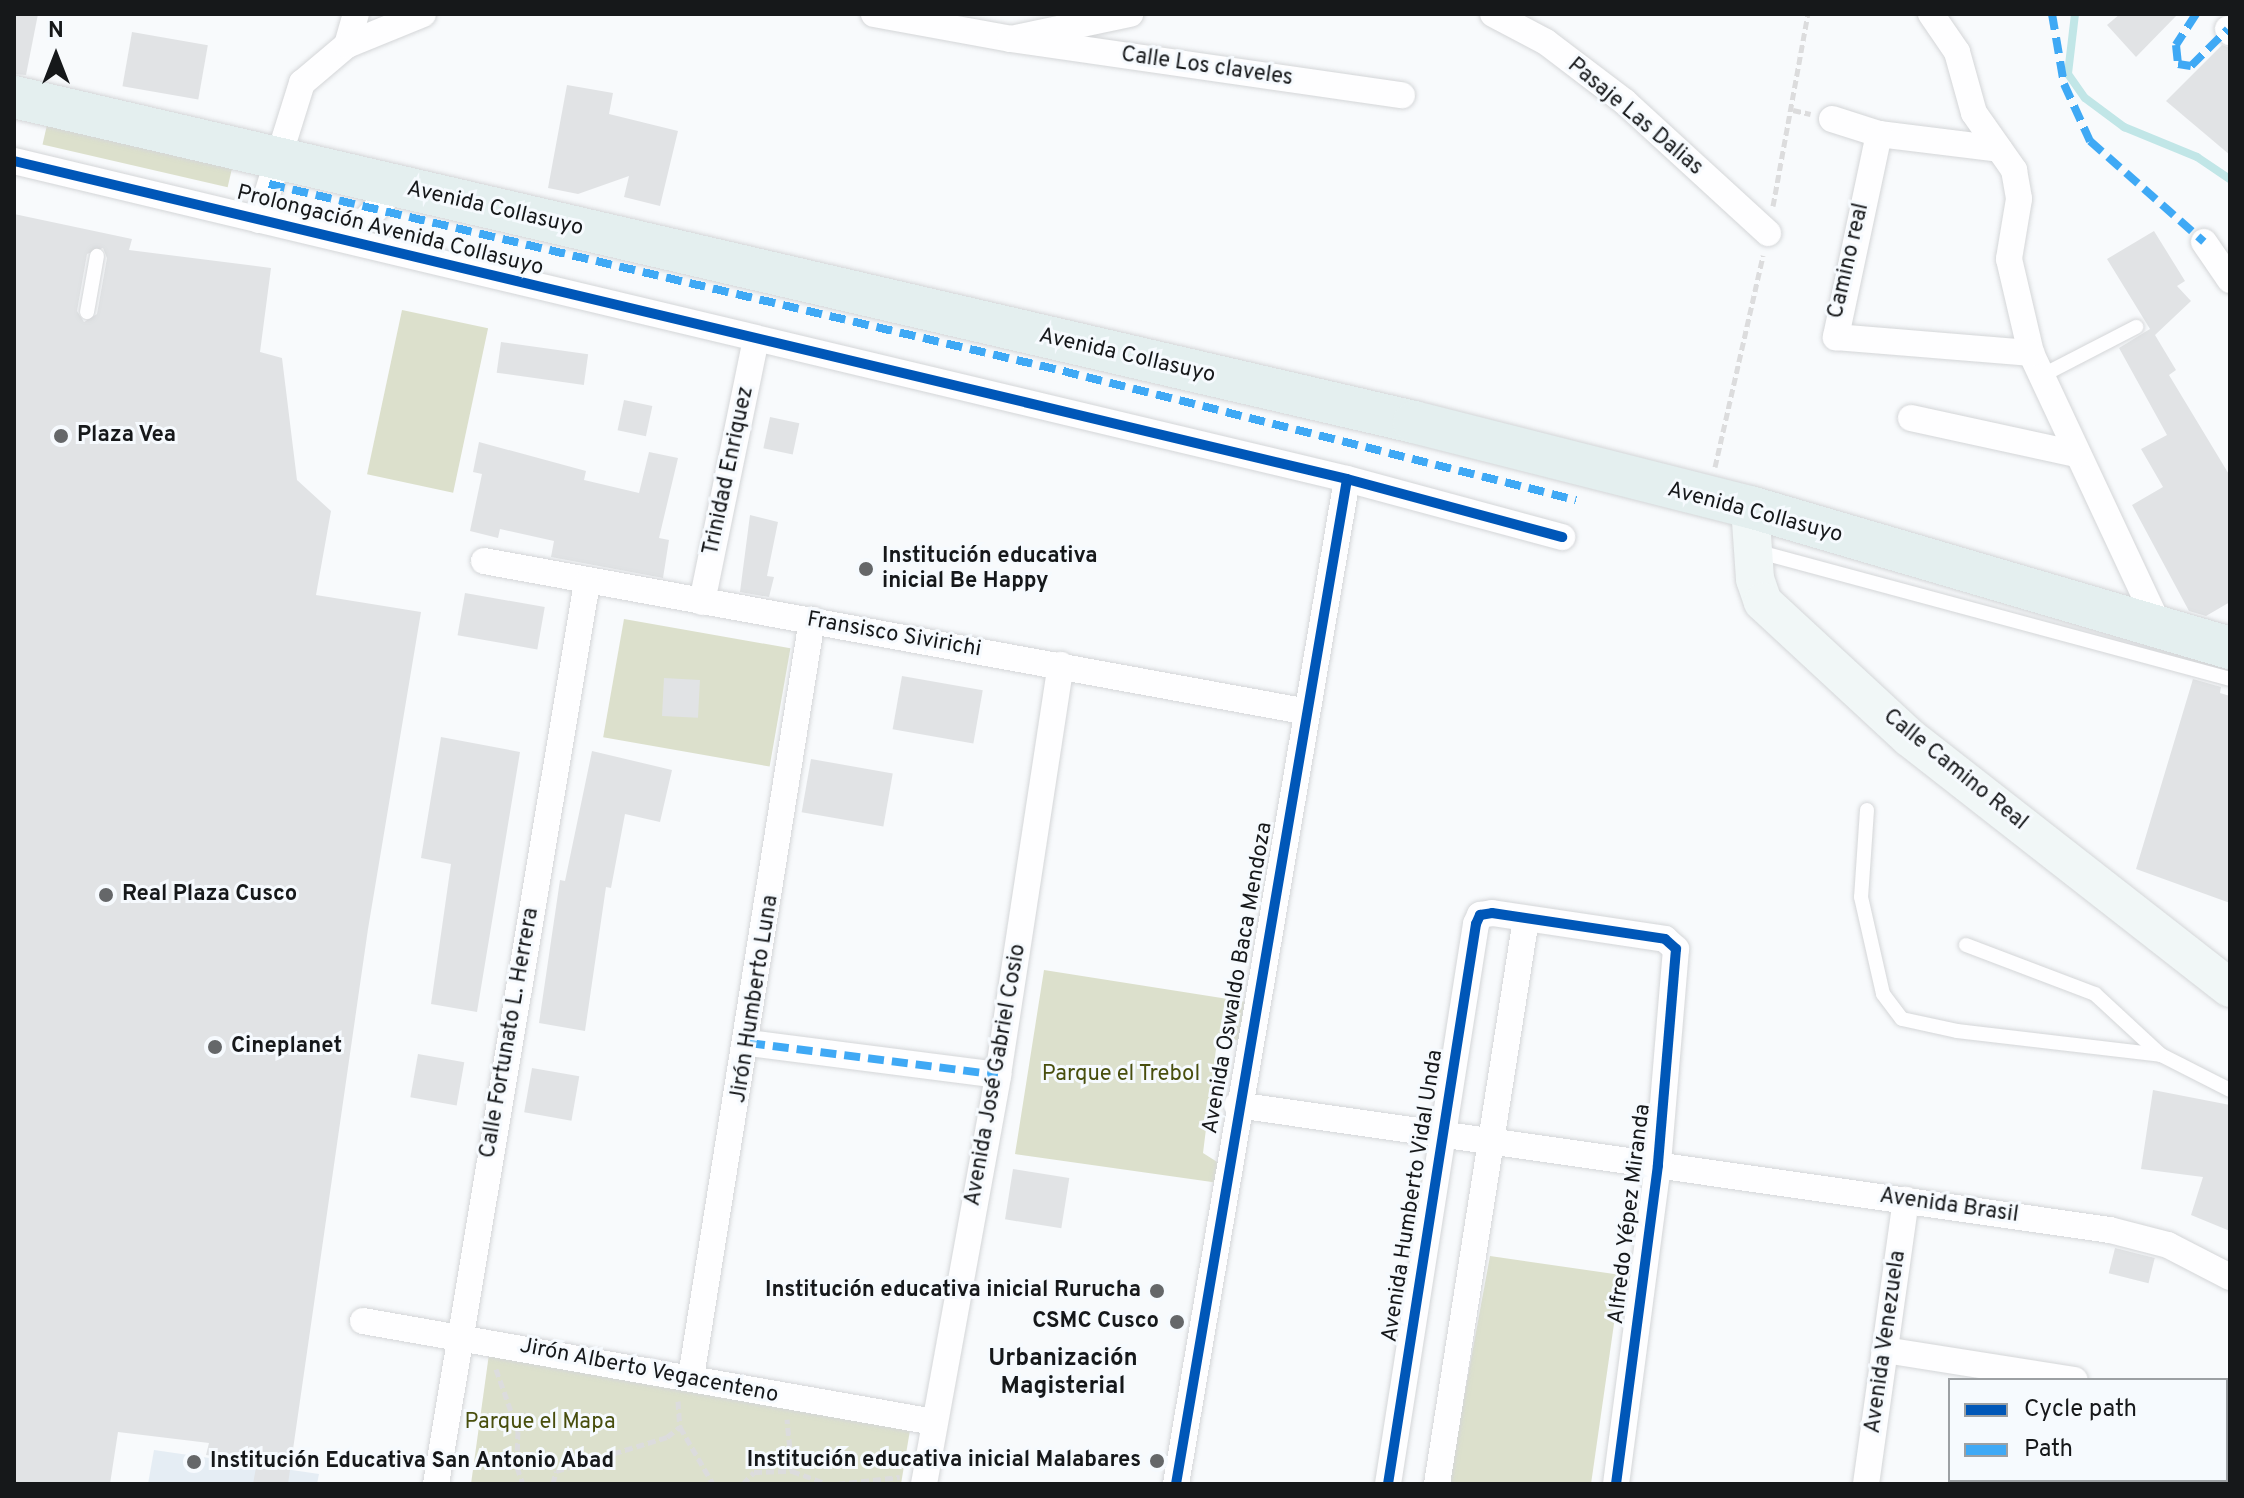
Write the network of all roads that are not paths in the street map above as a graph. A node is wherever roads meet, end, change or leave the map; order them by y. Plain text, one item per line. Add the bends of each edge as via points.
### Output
1 (356, 14) edge
2 (423, 14) edge
3 (874, 14) edge
4 (1130, 14) edge
5 (1493, 14) edge
6 (1931, 14) edge
7 (1011, 39) junction
8 (347, 45) junction
9 (1402, 95) dead end
10 (14, 97) edge
11 (1832, 119) dead end
12 (1879, 134) junction
13 (1999, 149) junction
14 (276, 157) junction
15 (14, 161) edge
16 (397, 186) junction
17 (259, 220) junction
18 (1768, 233) dead end
19 (347, 240) junction
20 (2204, 242) dead end
21 (97, 256) dead end
22 (2230, 280) edge
23 (87, 312) dead end
24 (2136, 327) dead end
25 (756, 340) junction
26 (2037, 364) junction
27 (1911, 418) dead end
28 (2076, 454) junction
29 (1347, 479) junction
30 (1750, 507) junction
31 (1562, 537) dead end
32 (1752, 550) junction
33 (484, 561) dead end
34 (587, 583) junction
35 (702, 602) junction
36 (812, 620) junction
37 (2161, 630) junction
38 (2221, 638) edge
39 (1061, 665) junction
40 (2230, 679) edge
41 (1303, 711) junction
42 (1867, 810) dead end
43 (1526, 919) junction
44 (1966, 945) dead end
45 (2230, 988) edge
46 (749, 1043) junction
47 (2161, 1055) junction
48 (998, 1075) junction
49 (2230, 1090) edge
50 (1237, 1105) junction
51 (1443, 1134) junction
52 (1494, 1141) junction
53 (1658, 1165) junction
54 (1906, 1200) junction
55 (2230, 1277) edge
56 (363, 1321) dead end
57 (459, 1333) junction
58 (1885, 1350) junction
59 (2062, 1378) edge
60 (684, 1382) junction
61 (934, 1422) junction
62 (912, 1480) edge
63 (436, 1484) edge
64 (1176, 1484) edge
65 (1388, 1484) edge
66 (1437, 1484) edge
67 (1616, 1484) edge
68 (1866, 1484) edge

1 - 8 street
2 - 8 street
3 - 7 street, Calle Los claveles
4 - 7 street
5 - 18 street, Pasaje Las Dalias via 1546,42 1625,102
6 - 13 street via 1957,52 1974,113
7 - 9 street, Calle Los claveles
8 - 14 street via 302,83
10 - 14 main road, Avenida Collasuyo
11 - 12 street
12 - 13 street
12 - 26 street, Camino real via 1836,337
13 - 26 street via 2014,170 2019,199 2009,259
14 - 16 main road, Avenida Collasuyo
14 - 17 street
15 - 17 street, Prolongación Avenida Collasuyo
16 - 19 street
16 - 30 main road, Avenida Collasuyo via 1414,422
17 - 19 street, Prolongación Avenida Collasuyo
19 - 25 street, Prolongación Avenida Collasuyo
20 - 22 street
21 - 23 lane
24 - 26 lane
25 - 29 street, Prolongación Avenida Collasuyo
25 - 35 street, Trinidad Enriquez
26 - 28 street
27 - 28 street
28 - 37 street
29 - 31 street, Prolongación Avenida Collasuyo
29 - 41 street, Avenida Oswaldo Baca Mendoza
30 - 32 street, Calle Camino Real
30 - 37 main road, Avenida Collasuyo
32 - 40 lane
32 - 45 street, Calle Camino Real via 1763,602 1910,738
33 - 34 street, Fransisco Sivirichi
34 - 35 street, Fransisco Sivirichi
34 - 57 street, Calle Fortunato L. Herrera
35 - 36 street, Fransisco Sivirichi
36 - 39 street, Fransisco Sivirichi
36 - 46 street, Jirón Humberto Luna
37 - 38 main road, Avenida Collasuyo
39 - 41 street, Fransisco Sivirichi
39 - 48 street, Avenida José Gabriel Cosio
41 - 50 street, Avenida Oswaldo Baca Mendoza
42 - 47 lane via 1861,897 1883,994 1902,1019
43 - 51 street, Avenida Humberto Vidal Unda via 1480,915
43 - 52 street
43 - 53 street, Alfredo Yépez Miranda via 1665,939 1676,949
44 - 47 lane via 2095,994
46 - 48 street
46 - 60 street, Jirón Humberto Luna
47 - 49 lane
48 - 61 street, Avenida José Gabriel Cosio
50 - 51 street, Avenida Brasil
50 - 64 street, Avenida Oswaldo Baca Mendoza
51 - 52 street, Avenida Brasil
51 - 65 street, Avenida Humberto Vidal Unda
52 - 53 street, Avenida Brasil
52 - 66 street
53 - 54 street, Avenida Brasil
53 - 67 street, Alfredo Yépez Miranda
54 - 55 street, Avenida Brasil via 2110,1230 2168,1245
54 - 58 street, Avenida Venezuela
56 - 57 street, Jirón Alberto Vegacenteno
57 - 60 street, Jirón Alberto Vegacenteno
57 - 63 street, Calle Fortunato L. Herrera
58 - 59 street
58 - 68 street, Avenida Venezuela
60 - 61 street, Jirón Alberto Vegacenteno
61 - 62 street, Avenida José Gabriel Cosio

